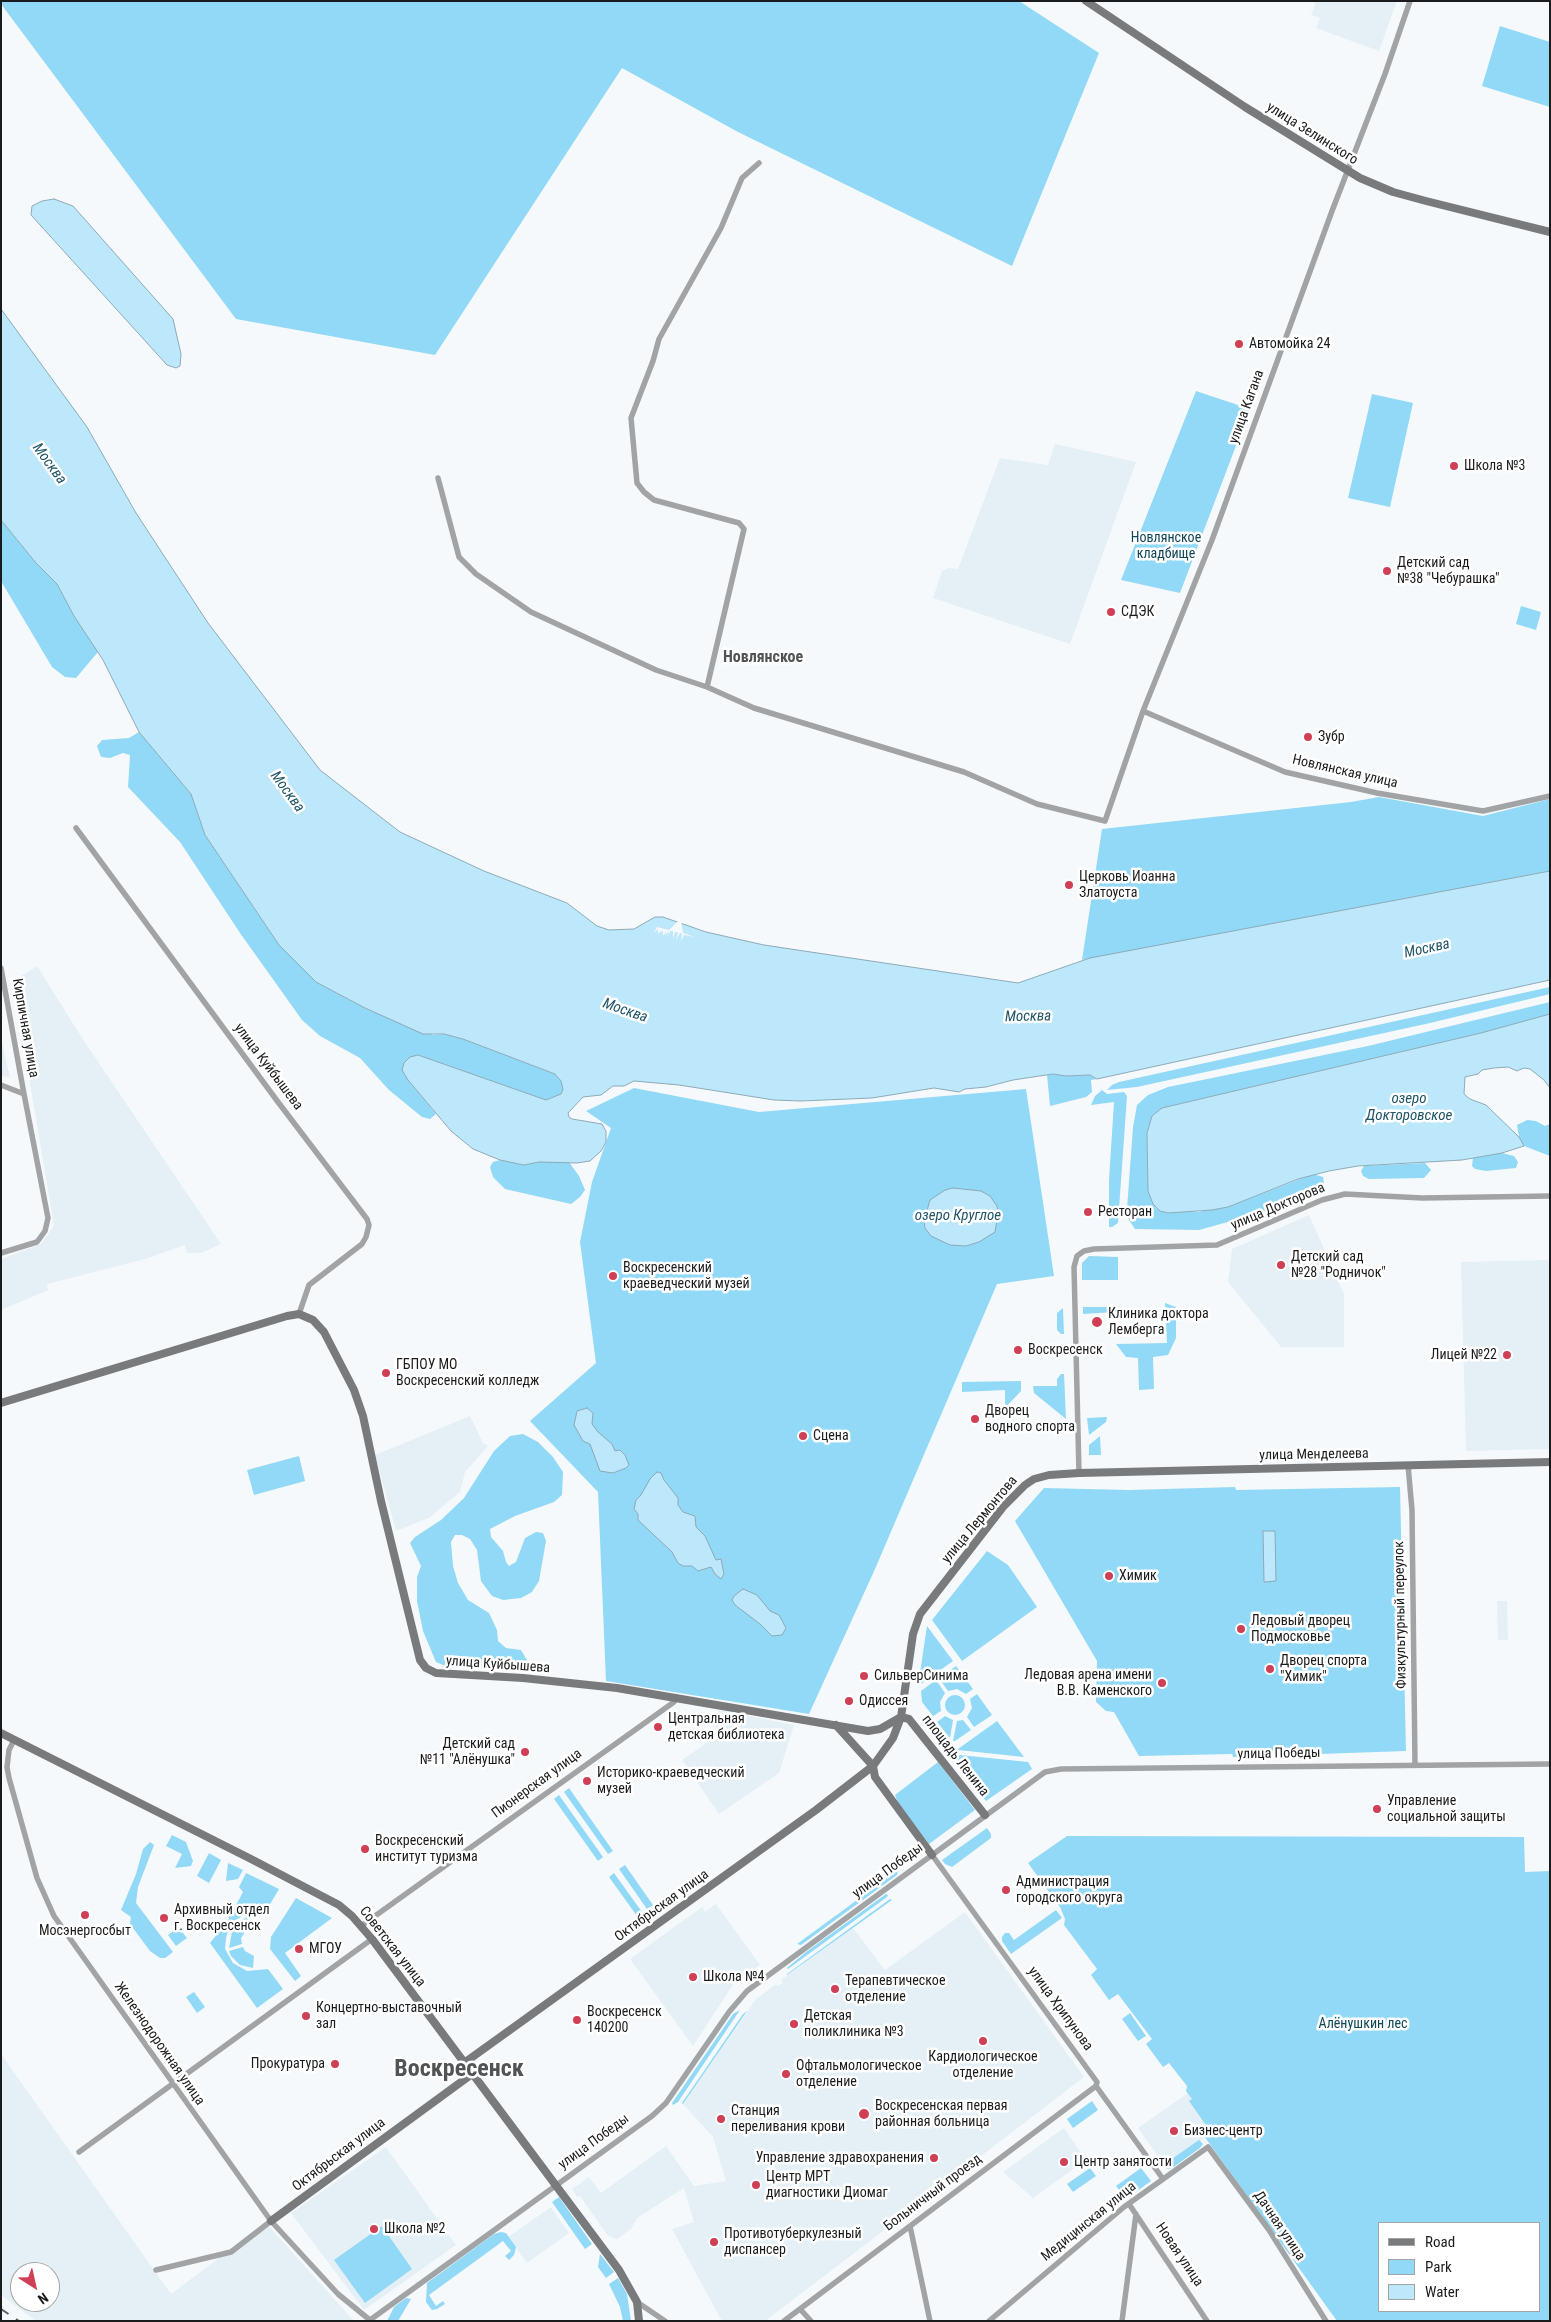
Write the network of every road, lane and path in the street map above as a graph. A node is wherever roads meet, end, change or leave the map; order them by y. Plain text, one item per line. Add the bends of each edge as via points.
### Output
1 (1086, 1) edge
2 (1410, 1) edge
3 (759, 163) dead end
4 (1349, 172) junction
5 (1550, 232) edge
6 (438, 478) dead end
7 (707, 687) junction
8 (1143, 712) junction
9 (1550, 796) edge
10 (76, 828) dead end
11 (1, 968) edge
12 (1, 1084) edge
13 (24, 1094) junction
14 (1550, 1196) edge
15 (1, 1253) edge
16 (299, 1314) junction
17 (1, 1403) edge
18 (1550, 1462) edge
19 (1408, 1465) junction
20 (1079, 1473) junction
21 (676, 1697) junction
22 (901, 1717) junction
23 (836, 1725) junction
24 (1, 1733) edge
25 (14, 1740) junction
26 (1550, 1764) edge
27 (1415, 1765) junction
28 (873, 1766) junction
29 (985, 1816) junction
30 (932, 1855) junction
31 (361, 1926) junction
32 (372, 1939) junction
33 (464, 2063) junction
34 (472, 2074) junction
35 (172, 2084) junction
36 (1096, 2086) junction
37 (1208, 2147) joint
38 (79, 2152) dead end
39 (1163, 2179) junction
40 (556, 2185) junction
41 (1130, 2204) junction
42 (1136, 2213) junction
43 (271, 2222) junction
44 (910, 2226) junction
45 (156, 2270) dead end
46 (637, 2302) junction
47 (800, 2309) junction
48 (371, 2320) edge
49 (640, 2321) edge
50 (665, 2321) edge
51 (784, 2321) edge
52 (811, 2321) edge
53 (930, 2321) edge
54 (989, 2321) edge
55 (1122, 2321) edge
56 (1207, 2321) edge
57 (1326, 2321) edge

1 - 4 street, улица Зелинского
2 - 4 street, улица Кагана
3 - 7 street via 742,178 721,228 659,339 630,418 637,483 644,492 654,500 739,523 744,529
4 - 5 street, улица Зелинского via 1392,192
4 - 8 street, улица Кагана via 1212,540
6 - 7 street via 459,557 476,574 531,612 656,670
7 - 8 street, улица Кагана via 754,708 964,772 1037,804 1105,821
8 - 9 street, Новлянская улица via 1285,772 1377,793 1483,811
10 - 16 street, улица Куйбышева via 367,1220 369,1225 362,1244 309,1285
11 - 13 street, Кирпичная улица
12 - 13 street
13 - 15 street, Кирпичная улица via 48,1218 45,1231 37,1242
14 - 20 street, улица Докторова via 1422,1198 1345,1194 1322,1200 1217,1245 1094,1248 1084,1251 1074,1262
16 - 17 street
16 - 21 street, улица Куйбышева via 313,1320 324,1332 354,1390 363,1416 420,1660 426,1668 436,1673 523,1678
18 - 19 street, улица Менделеева
19 - 20 street, улица Менделеева
19 - 27 street, Физкультурный переулок via 1412,1529
20 - 22 street, улица Лермонтова via 1040,1477 1024,1485 920,1614 913,1634
21 - 23 street, улица Куйбышева
21 - 31 street, Пионерская улица via 674,1702
22 - 23 street, улица Куйбышева via 876,1730
22 - 28 street, улица Лермонтова via 893,1738
22 - 29 street, площадь Ленина via 909,1718
23 - 28 street
24 - 25 street, Советская улица
25 - 31 street, Советская улица via 331,1902
25 - 35 street, Железнодорожная улица via 9,1750 9,1778 44,1898
26 - 27 street, улица Победы
27 - 29 street, улица Победы via 1050,1770
28 - 30 street via 875,1777
28 - 33 street, Октябрьская улица
29 - 30 street, улица Победы
30 - 36 street, улица Хрипунова via 1097,2082
30 - 40 street, улица Победы via 747,1991 728,2012 666,2103
31 - 32 street, Советская улица
32 - 33 street, Советская улица
32 - 35 street
33 - 34 street, Советская улица
34 - 40 street, Советская улица
34 - 43 street, Октябрьская улица
35 - 38 street
35 - 43 street, Железнодорожная улица
36 - 39 street, улица Хрипунова
36 - 44 street, Больничный проезд
37 - 39 street, Медицинская улица
37 - 57 street, Дачная улица via 1269,2230
39 - 41 street, Медицинская улица
40 - 46 street, Советская улица via 626,2279
40 - 48 street, улица Победы
41 - 42 street, Новая улица
41 - 54 street, Медицинская улица
42 - 55 street
42 - 56 street, Новая улица
43 - 45 street via 231,2252
43 - 48 street, Железнодорожная улица via 338,2294
44 - 47 street, Больничный проезд
44 - 53 street
46 - 49 street, Советская улица
46 - 50 street
47 - 51 street, Больничный проезд
47 - 52 street

